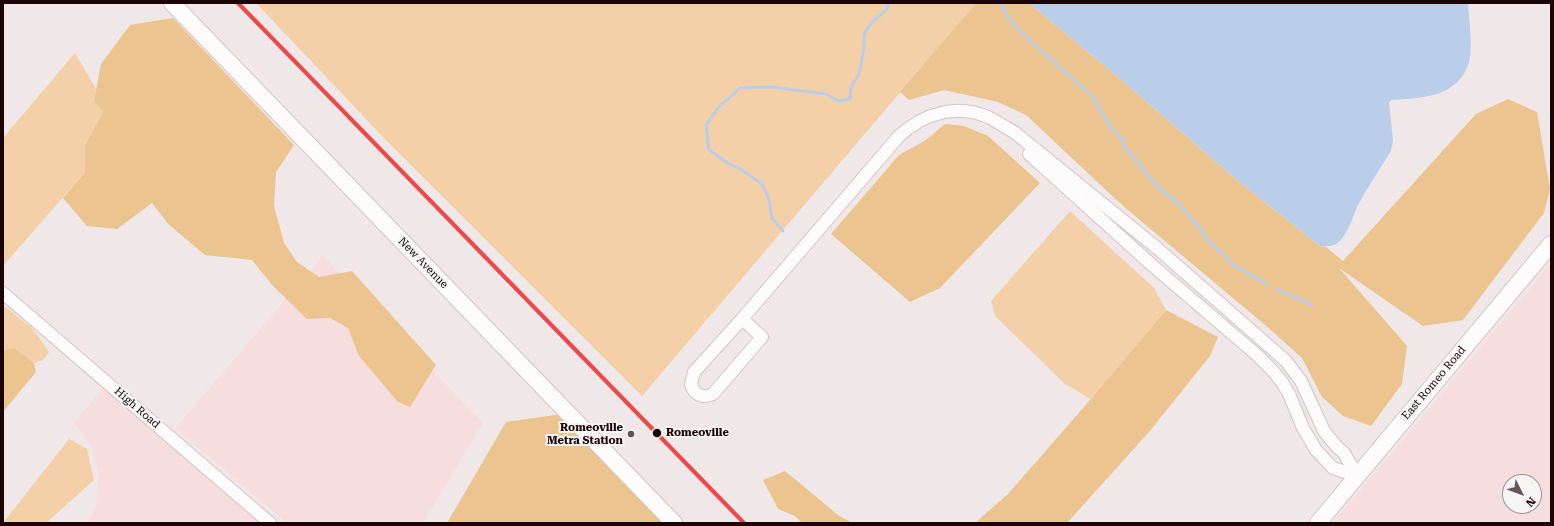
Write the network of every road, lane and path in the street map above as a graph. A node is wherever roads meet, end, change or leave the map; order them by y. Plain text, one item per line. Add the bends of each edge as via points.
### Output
1 (172, 3) edge
2 (1002, 126) junction
3 (1551, 244) edge
4 (3, 293) edge
5 (742, 319) junction
6 (1357, 476) junction
7 (270, 523) edge
8 (674, 523) edge
9 (1318, 523) edge

1 - 8 main road, New Avenue
2 - 5 street via 980,114 960,111 938,113 908,128
2 - 6 street via 1014,132 1157,248 1286,361 1300,381 1324,431 1344,453
2 - 6 street via 1010,137 1152,266 1260,358 1282,382 1316,450 1333,468
3 - 6 main road, East Romeo Road
4 - 7 street, High Road
5 - 5 street via 694,372 691,384 699,396 713,394 762,337
6 - 9 main road, East Romeo Road

